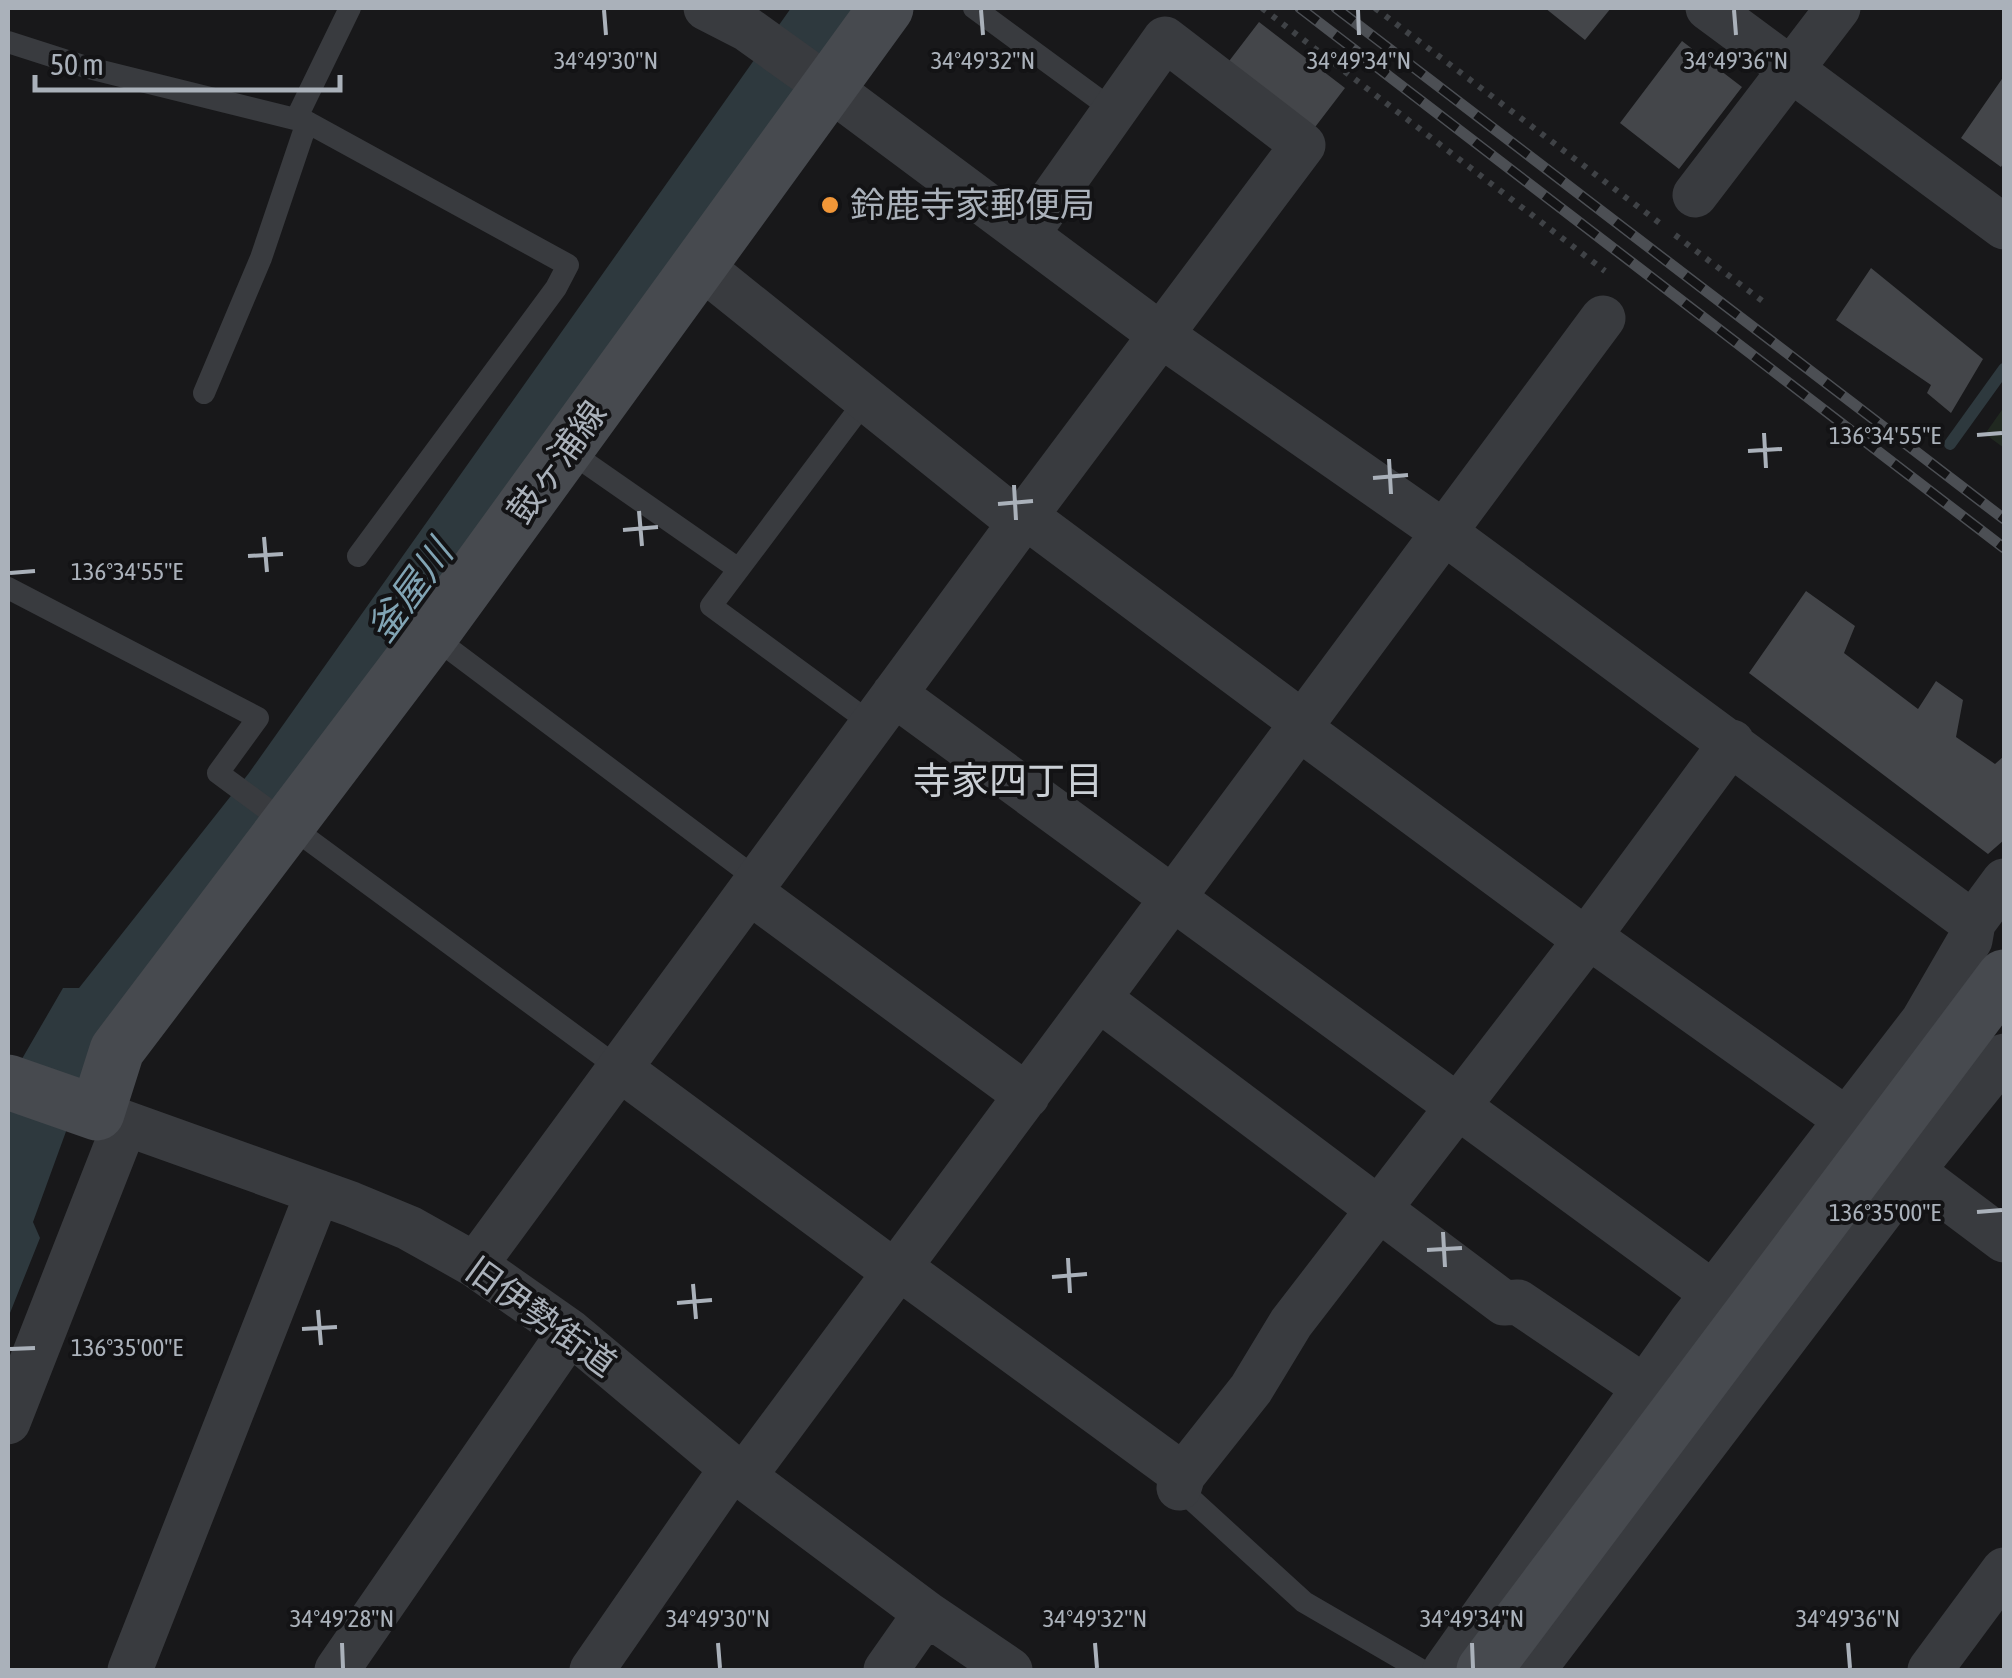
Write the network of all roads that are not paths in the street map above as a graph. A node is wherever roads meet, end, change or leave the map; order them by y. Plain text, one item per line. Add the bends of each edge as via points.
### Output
1 (350, 8) edge
2 (706, 8) edge
3 (886, 8) edge
4 (974, 8) edge
5 (1708, 8) edge
6 (1838, 8) edge
7 (8, 42) edge
8 (1792, 71) junction
9 (828, 87) junction
10 (1113, 110) junction
11 (301, 121) junction
12 (1695, 195) dead end
13 (2004, 228) edge
14 (1027, 234) junction
15 (698, 266) junction
16 (1603, 318) dead end
17 (1161, 336) junction
18 (204, 393) dead end
19 (865, 402) junction
20 (566, 449) junction
21 (1022, 520) junction
22 (1445, 533) junction
23 (358, 556) dead end
24 (737, 568) junction
25 (8, 588) edge
26 (432, 635) junction
27 (883, 709) junction
28 (1301, 726) junction
29 (1732, 742) junction
30 (286, 825) junction
31 (2004, 880) edge
32 (754, 886) junction
33 (1173, 898) junction
34 (1587, 938) junction
35 (1988, 952) edge
36 (1099, 999) junction
37 (2004, 1056) edge
38 (620, 1069) junction
39 (8, 1082) edge
40 (1027, 1096) junction
41 (1456, 1107) junction
42 (102, 1115) junction
43 (1848, 1120) junction
44 (1912, 1171) junction
45 (318, 1192) junction
46 (1377, 1211) junction
47 (2004, 1240) edge
48 (475, 1265) junction
49 (898, 1271) junction
50 (1714, 1294) junction
51 (570, 1332) junction
52 (1644, 1387) junction
53 (8, 1422) edge
54 (738, 1472) junction
55 (1181, 1482) junction
56 (2004, 1570) edge
57 (926, 1614) junction
58 (130, 1670) edge
59 (337, 1670) edge
60 (592, 1670) edge
61 (886, 1670) edge
62 (1010, 1670) edge
63 (1421, 1670) edge
64 (1445, 1670) edge
65 (1484, 1670) edge
66 (1534, 1670) edge
67 (1930, 1670) edge

1 - 11 lane
2 - 9 street
3 - 9 main road, 鼓ヶ浦線
4 - 10 lane
5 - 8 street
6 - 8 street
7 - 11 lane
8 - 12 street
8 - 13 street
9 - 14 street
9 - 15 main road, 鼓ヶ浦線
10 - 14 street
10 - 17 street via 1165,39 1303,146
11 - 18 lane via 260,258
11 - 23 lane via 568,264
14 - 17 street
15 - 19 street
15 - 20 main road, 鼓ヶ浦線
16 - 22 street
17 - 21 street
17 - 22 street
19 - 21 street
19 - 24 lane
20 - 24 lane
20 - 26 main road, 鼓ヶ浦線
21 - 27 street
21 - 28 street
22 - 28 street
22 - 29 street
24 - 27 lane via 712,606
25 - 30 lane via 258,718 218,773
26 - 30 main road, 鼓ヶ浦線
26 - 32 lane
27 - 32 street
27 - 33 street
28 - 33 street
28 - 34 street
29 - 34 street
29 - 35 street
30 - 38 lane
30 - 42 main road, 鼓ヶ浦線 via 117,1050
31 - 35 street
32 - 38 street
32 - 40 street
33 - 36 street
33 - 41 street
34 - 41 street
34 - 43 street
35 - 43 street via 1922,1021
35 - 65 main road via 1856,1178
36 - 40 street
36 - 46 street
37 - 44 street
38 - 48 street
38 - 49 street
39 - 42 main road, 旧伊勢街道
40 - 49 street
41 - 46 street
41 - 50 street
42 - 45 street, 旧伊勢街道
42 - 53 street
43 - 50 street
44 - 47 street
44 - 66 street
45 - 48 street, 旧伊勢街道 via 409,1228
45 - 58 street
46 - 52 street via 1504,1303 1518,1302
46 - 55 street
48 - 51 street, 旧伊勢街道
49 - 54 street
49 - 55 street
50 - 52 street
51 - 54 street, 旧伊勢街道
51 - 59 street
52 - 64 street
54 - 57 street, 旧伊勢街道
54 - 60 street
55 - 63 lane via 1304,1602
56 - 67 street
57 - 61 street
57 - 62 street, 旧伊勢街道

